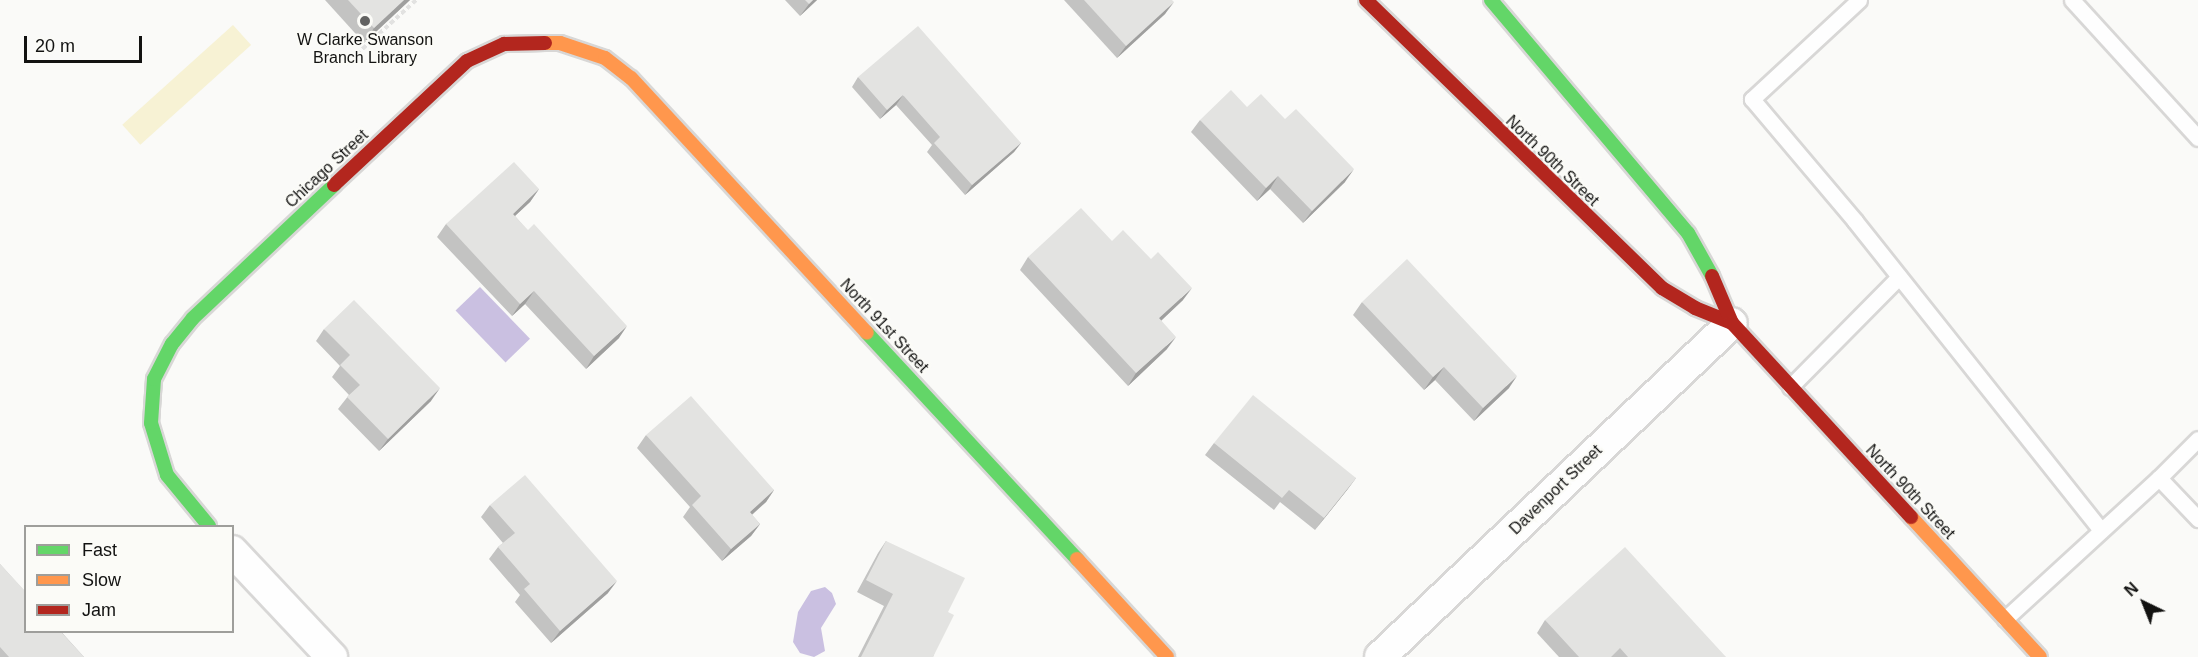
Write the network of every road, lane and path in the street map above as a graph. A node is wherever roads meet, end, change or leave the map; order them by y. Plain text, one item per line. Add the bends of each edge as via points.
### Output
1 (416, 0) edge
2 (1366, 0) edge
3 (1491, 0) edge
4 (1859, 0) edge
5 (2072, 0) edge
6 (560, 43) joint
7 (346, 64) dead end
8 (2198, 138) edge
9 (1899, 277) junction
10 (1732, 323) junction
11 (1790, 387) junction
12 (2198, 439) edge
13 (2159, 478) junction
14 (2198, 519) edge
15 (208, 525) edge
16 (2101, 530) junction
17 (234, 553) edge
18 (2005, 619) junction
19 (332, 657) edge
20 (1167, 657) edge
21 (1380, 657) edge
22 (2040, 657) edge

1 - 7 path
2 - 10 street, North 90th Street via 1656,283 1695,309
3 - 10 street, North 90th Street via 1688,233 1717,284
4 - 9 lane via 1752,99
5 - 8 lane
6 - 15 street, Chicago Street via 504,44 467,61 193,318 163,358 154,379 150,423 162,465 180,494
6 - 20 street, North 91st Street via 605,58 631,78
9 - 11 lane
9 - 16 lane
10 - 11 street, North 90th Street
10 - 21 street, Davenport Street
11 - 18 street, North 90th Street
12 - 13 lane
13 - 14 lane
13 - 16 lane
16 - 18 lane
17 - 19 street
18 - 22 street, North 90th Street

